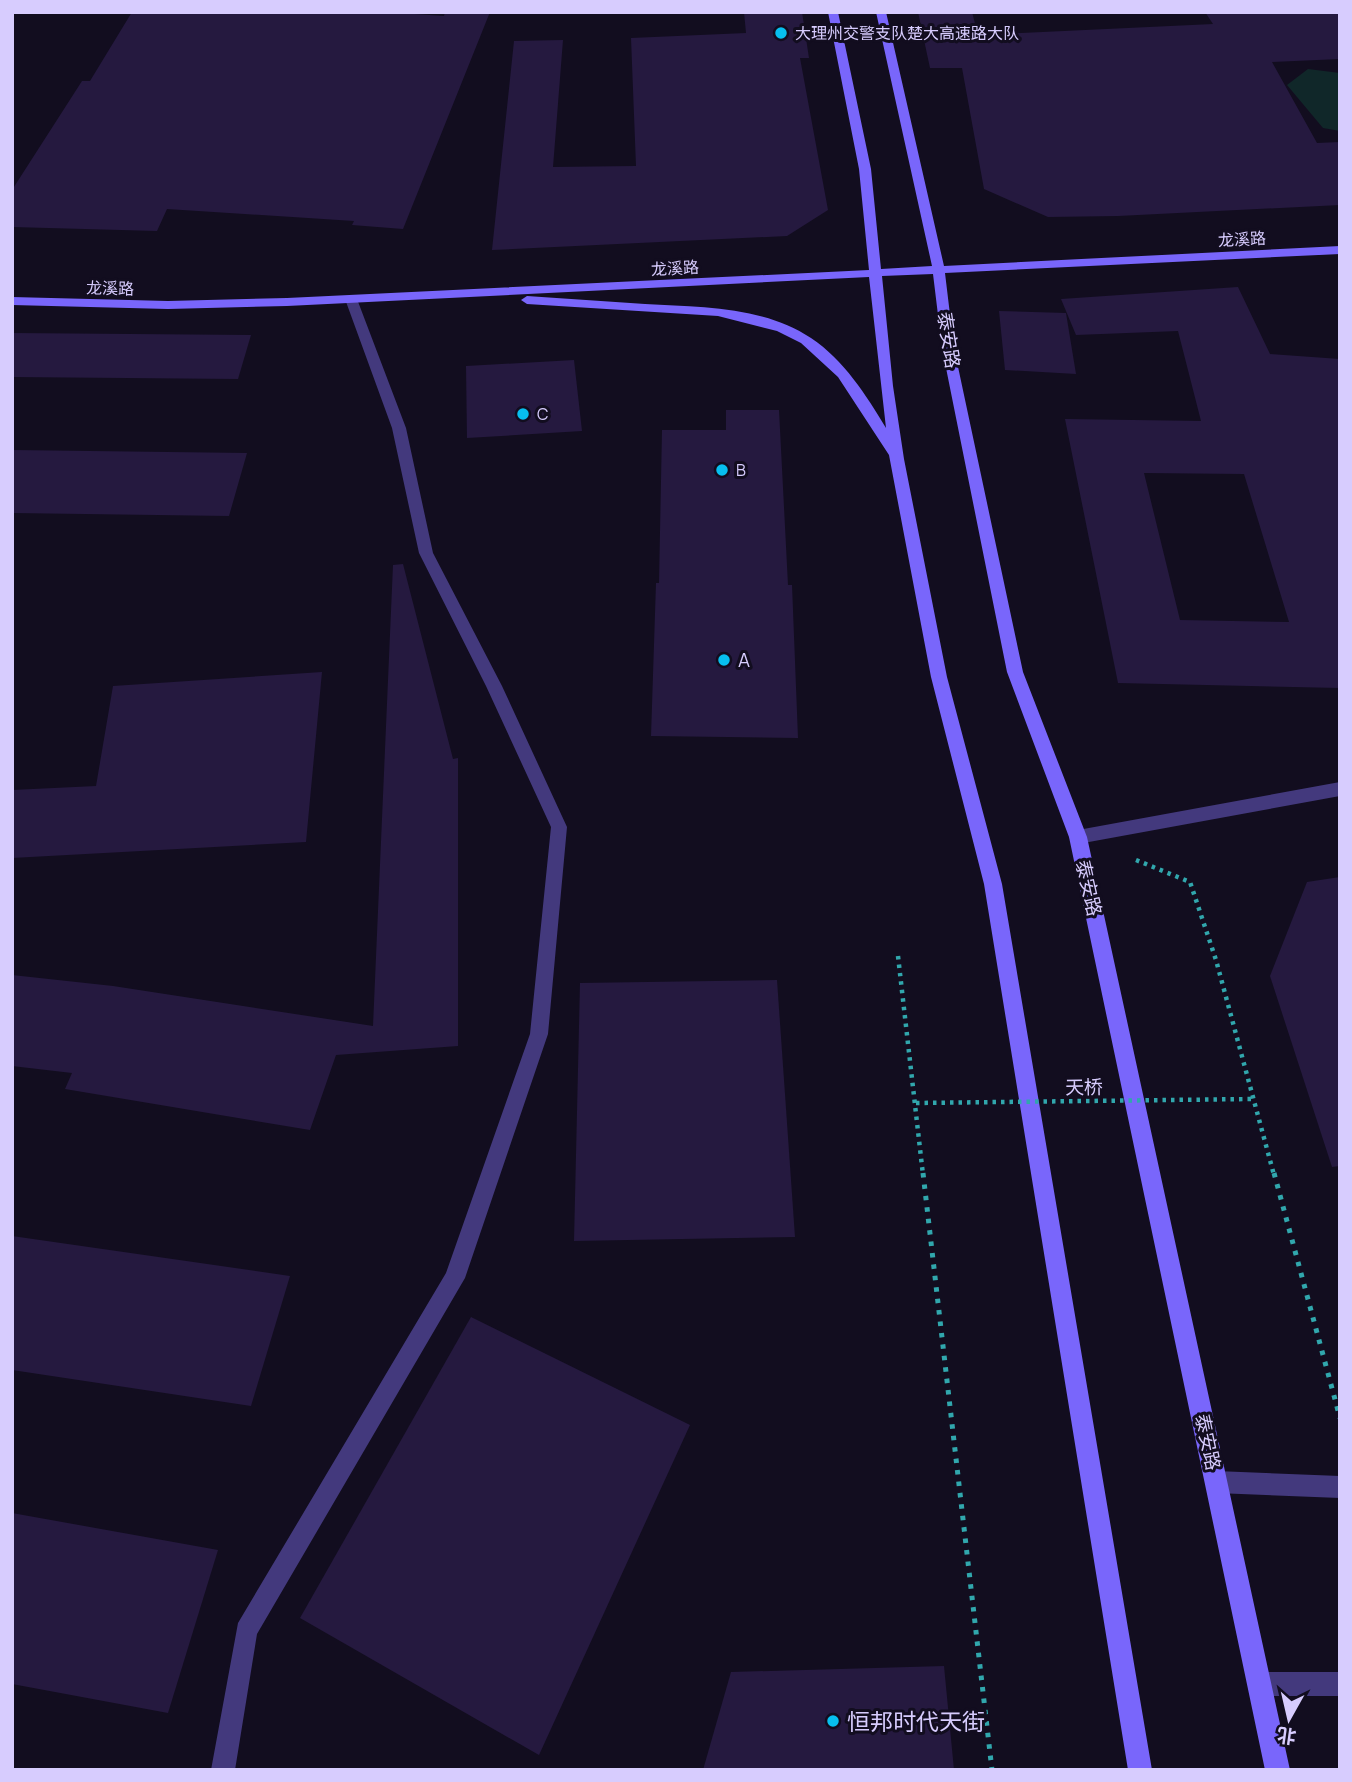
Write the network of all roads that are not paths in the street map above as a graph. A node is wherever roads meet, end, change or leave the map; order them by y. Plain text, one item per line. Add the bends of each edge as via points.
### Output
1 (833, 12) edge
2 (881, 12) edge
3 (1340, 250) edge
4 (939, 271) junction
5 (876, 273) junction
6 (450, 295) junction
7 (351, 299) junction
8 (12, 301) edge
9 (897, 459) junction
10 (1340, 789) edge
11 (1078, 837) junction
12 (1216, 1482) junction
13 (1340, 1487) edge
14 (1260, 1684) junction
15 (1340, 1684) edge
16 (223, 1770) edge
17 (1140, 1770) edge
18 (1278, 1770) edge

1 - 5 main road via 865,169
2 - 4 main road, 泰安路
3 - 4 main road, 龙溪路
4 - 5 main road, 龙溪路
4 - 11 main road, 泰安路 via 948,348 1015,672
5 - 6 main road, 龙溪路
5 - 9 main road
6 - 7 main road, 龙溪路
6 - 9 main road via 696,310 772,324 808,341 840,368
7 - 8 main road, 龙溪路 via 168,305
7 - 16 street via 400,428 426,553 559,827 538,1034 454,1278 246,1631
9 - 17 main road via 939,677 993,884
10 - 11 street
11 - 12 main road, 泰安路
12 - 13 street
12 - 14 main road, 泰安路
14 - 15 street
14 - 18 main road, 泰安路

